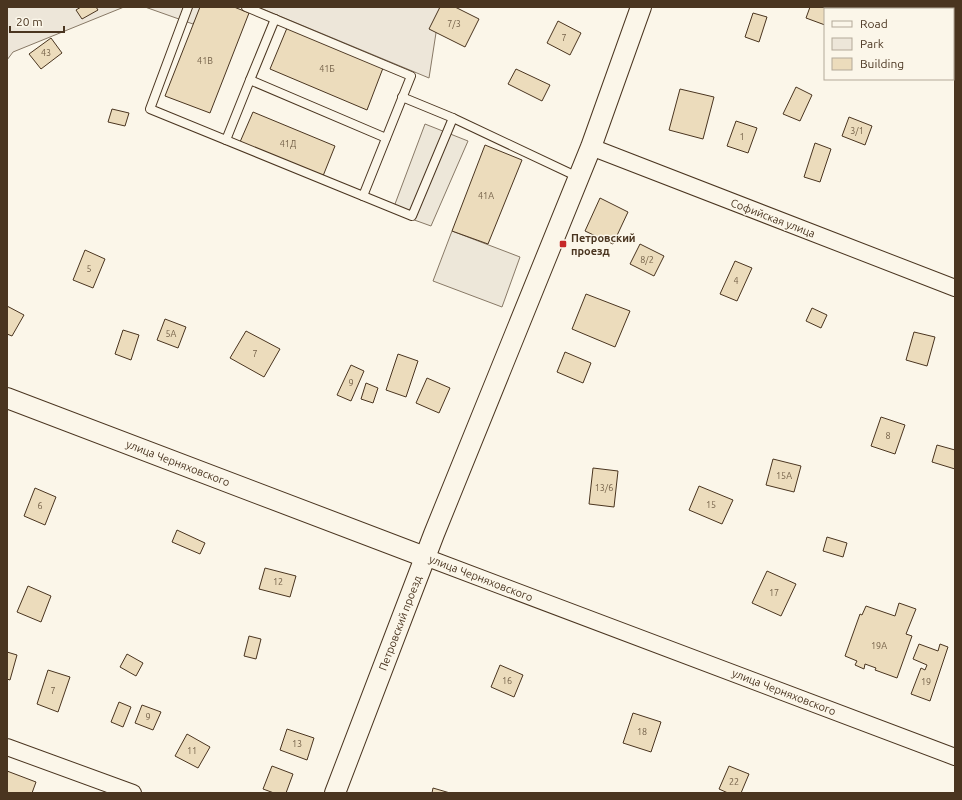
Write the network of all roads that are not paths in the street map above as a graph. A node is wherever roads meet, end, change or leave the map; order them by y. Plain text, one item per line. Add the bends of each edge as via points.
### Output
1 (188, 7) edge
2 (246, 7) edge
3 (641, 7) edge
4 (275, 19) junction
5 (250, 80) junction
6 (402, 97) junction
7 (453, 118) junction
8 (386, 138) junction
9 (226, 140) junction
10 (591, 148) junction
11 (578, 177) junction
12 (363, 196) junction
13 (955, 288) edge
14 (7, 398) edge
15 (426, 557) junction
16 (7, 747) edge
17 (955, 757) edge
18 (133, 793) edge
19 (335, 793) edge

1 - 9 lane via 150,109
2 - 4 lane
3 - 10 street, Петровский проезд
4 - 5 lane
4 - 6 lane via 411,76
5 - 8 lane
5 - 9 lane
6 - 7 lane
6 - 8 lane
7 - 11 lane
7 - 12 lane via 412,216
8 - 12 lane
9 - 12 lane
10 - 11 street, Петровский проезд
10 - 13 street, Софийская улица
11 - 15 street, Петровский проезд
14 - 15 street, улица Черняховского
15 - 17 street, улица Черняховского
15 - 19 street, Петровский проезд
16 - 18 street

